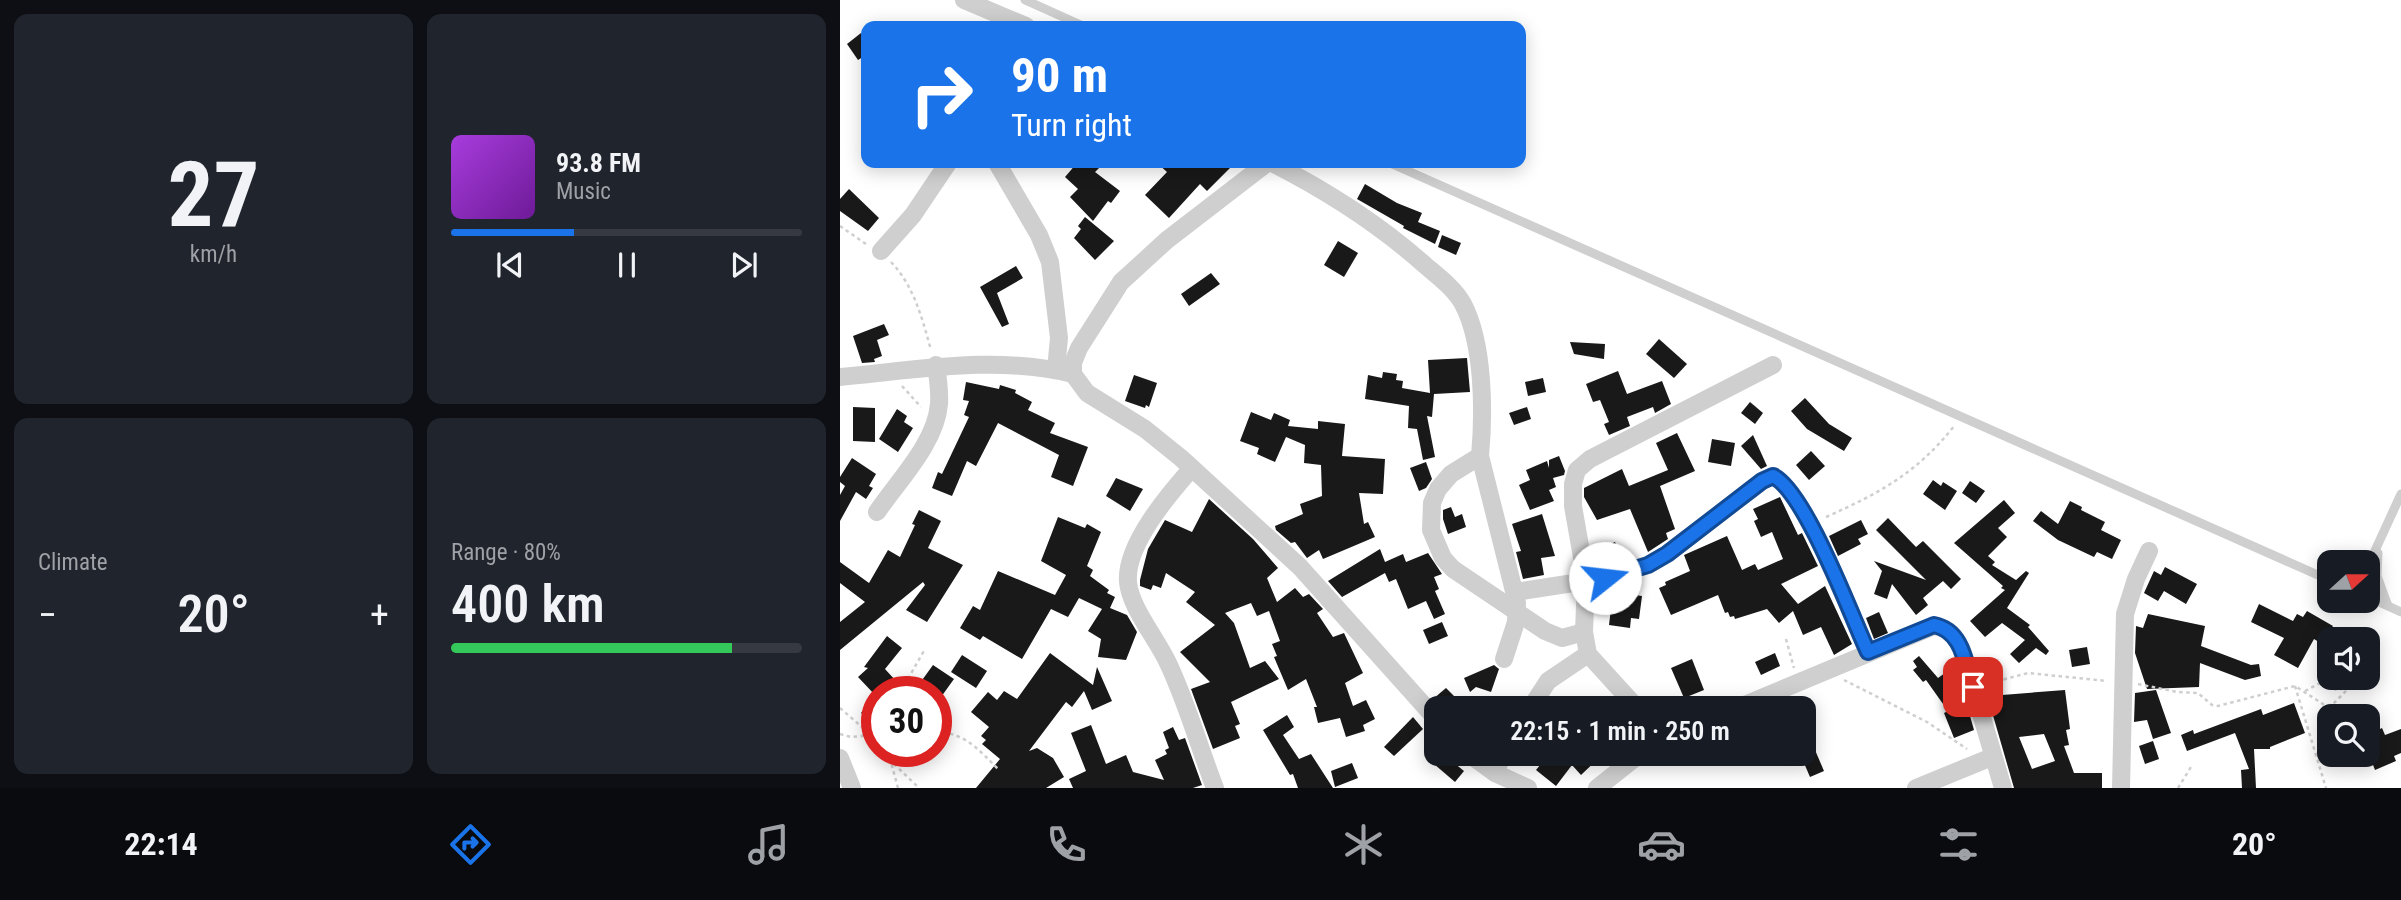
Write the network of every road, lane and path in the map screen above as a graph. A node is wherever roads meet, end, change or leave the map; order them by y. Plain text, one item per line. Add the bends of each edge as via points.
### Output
1 (964, 0) edge
2 (1025, 0) edge
3 (1014, 21) edge
4 (1072, 21) edge
5 (945, 168) edge
6 (1000, 168) edge
7 (1262, 168) edge
8 (1280, 168) edge
9 (1401, 168) edge
10 (840, 226) edge
11 (881, 251) junction
12 (936, 365) junction
13 (1773, 365) dead end
14 (1065, 372) junction
15 (886, 373) junction
16 (840, 377) edge
17 (1961, 416) junction
18 (933, 424) junction
19 (1480, 456) junction
20 (1192, 468) junction
21 (2401, 494) edge
22 (877, 512) dead end
23 (1810, 524) junction
24 (2378, 548) joint
25 (2149, 551) dead end
26 (2317, 575) edge
27 (1586, 580) junction
28 (1515, 592) junction
29 (2380, 602) edge
30 (2388, 606) junction
31 (1518, 612) junction
32 (2401, 612) edge
33 (1584, 632) junction
34 (1786, 639) dead end
35 (925, 649) dead end
36 (1868, 652) junction
37 (1588, 654) junction
38 (1504, 659) dead end
39 (1827, 670) junction
40 (910, 676) edge
41 (1797, 682) junction
42 (2125, 683) junction
43 (2317, 685) edge
44 (2295, 686) junction
45 (1973, 687) junction
46 (2348, 690) edge
47 (2305, 691) junction
48 (1538, 696) edge
49 (1627, 696) edge
50 (1765, 696) edge
51 (1424, 705) edge
52 (840, 708) edge
53 (861, 727) edge
54 (840, 734) edge
55 (952, 734) edge
56 (861, 736) edge
57 (840, 758) edge
58 (1988, 759) junction
59 (1485, 766) edge
60 (1498, 766) edge
61 (1626, 766) edge
62 (893, 767) edge
63 (897, 767) edge
64 (2191, 767) dead end
65 (998, 769) dead end
66 (1495, 773) junction
67 (1602, 787) edge
68 (852, 788) edge
69 (898, 788) edge
70 (919, 788) edge
71 (1215, 788) edge
72 (1528, 788) edge
73 (1916, 788) edge
74 (2003, 788) edge
75 (2121, 788) edge
76 (2178, 788) edge
77 (2326, 788) edge

1 - 3 street
2 - 4 lane
5 - 11 street
6 - 14 street via 1040,235 1050,262
7 - 14 street via 1167,240 1121,282
8 - 19 street via 1315,184 1386,233 1444,281 1462,303 1476,353 1483,425
9 - 17 lane
10 - 11 path
11 - 12 path via 912,292
12 - 14 street via 991,364
12 - 15 street
12 - 18 street via 939,406
13 - 27 street via 1590,459 1577,470 1573,506
14 - 20 street
15 - 16 street
15 - 18 path
17 - 23 path via 1931,454 1901,479
17 - 26 lane
18 - 22 street via 925,444
19 - 28 street
19 - 31 street via 1451,474 1438,489 1430,515 1431,530 1453,569
20 - 51 street via 1316,584
20 - 71 street via 1137,545 1128,583 1182,693
21 - 24 lane
23 - 27 street via 1788,487 1767,477 1648,565
23 - 36 street
24 - 30 lane via 2376,576
25 - 42 street via 2125,614
27 - 28 street
27 - 33 street
28 - 31 street
29 - 30 lane
30 - 32 lane
31 - 33 street via 1562,638
31 - 38 street
33 - 37 street
34 - 41 path
35 - 40 path
36 - 39 street
36 - 45 street via 1934,625 1944,627 1955,636
37 - 48 street via 1548,681
37 - 49 street
39 - 41 street
39 - 58 path
41 - 50 street
42 - 44 path via 2198,693 2218,706
42 - 45 path via 2028,673
42 - 75 street
43 - 47 path
44 - 47 path
44 - 77 path
45 - 58 street
46 - 47 path via 2326,706
52 - 53 path
54 - 56 path
55 - 65 path
57 - 68 street
58 - 73 street
58 - 74 street
59 - 66 street
60 - 66 street
61 - 67 street
62 - 69 path
63 - 70 path
64 - 76 path
66 - 72 street

